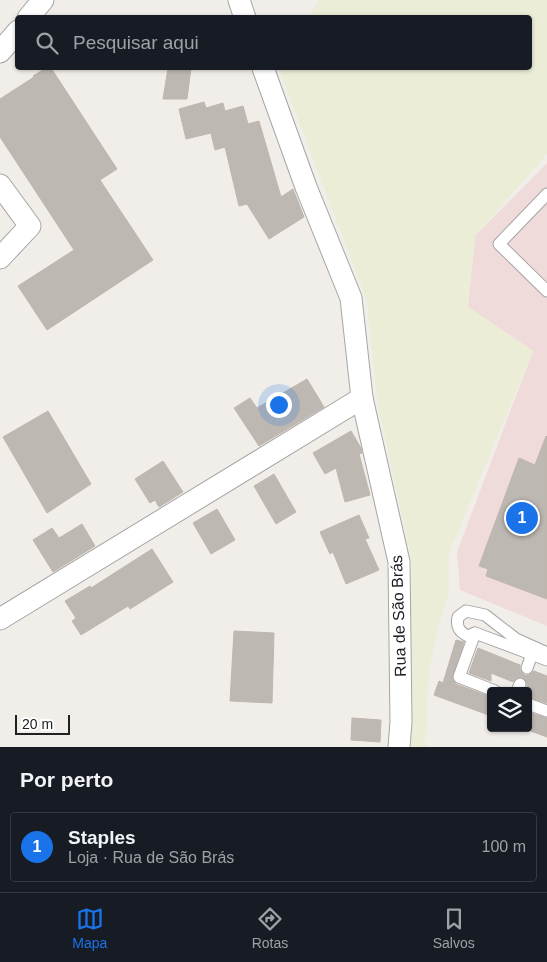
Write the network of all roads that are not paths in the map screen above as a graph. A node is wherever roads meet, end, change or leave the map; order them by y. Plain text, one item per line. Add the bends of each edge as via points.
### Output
1 (43, 0) edge
2 (239, 0) edge
3 (30, 15) edge
4 (244, 15) edge
5 (15, 34) edge
6 (0, 52) edge
7 (264, 70) edge
8 (0, 185) edge
9 (547, 194) edge
10 (0, 258) edge
11 (547, 291) edge
12 (362, 398) junction
13 (0, 619) edge
14 (475, 633) junction
15 (547, 653) edge
16 (532, 654) junction
17 (547, 660) edge
18 (526, 668) dead end
19 (487, 688) edge
20 (532, 705) edge
21 (547, 711) edge
22 (399, 747) edge

1 - 3 street
2 - 4 street
5 - 6 street
7 - 12 street, Rua de São Brás via 351,298
8 - 10 street via 30,226
9 - 11 lane via 500,244
12 - 13 street
12 - 22 street, Rua de São Brás via 399,562
14 - 15 lane via 468,636 461,633 457,625 458,617 466,611 484,615 516,639
14 - 16 lane
14 - 19 lane via 459,677
16 - 17 lane
16 - 18 lane
20 - 21 lane

